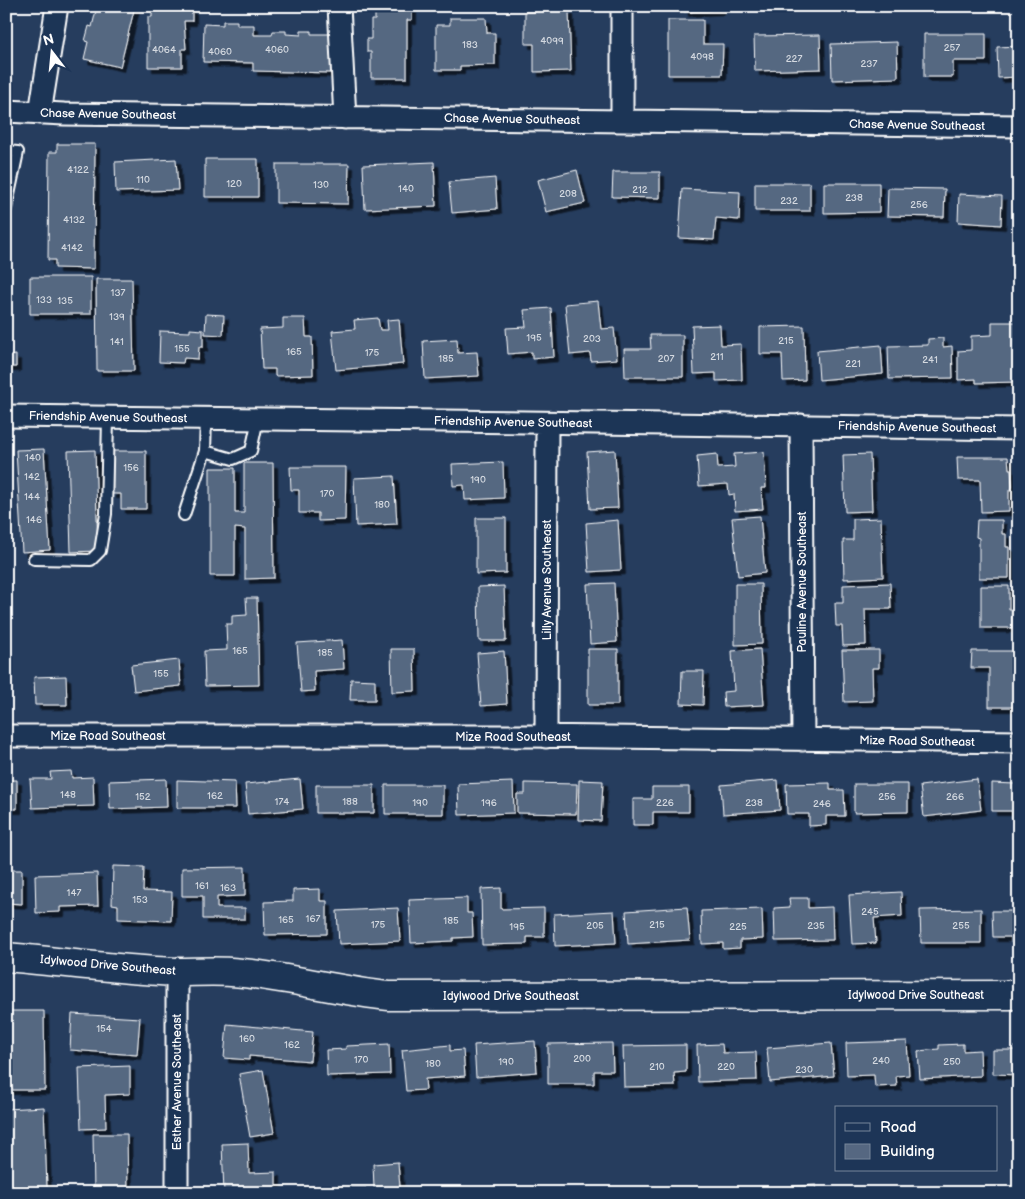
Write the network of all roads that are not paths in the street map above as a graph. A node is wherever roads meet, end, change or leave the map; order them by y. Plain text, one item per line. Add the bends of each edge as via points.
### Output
1 (57, 6) edge
2 (339, 6) edge
3 (622, 6) edge
4 (6, 111) edge
5 (40, 113) junction
6 (345, 118) junction
7 (622, 121) junction
8 (1019, 126) edge
9 (6, 151) edge
10 (6, 209) edge
11 (6, 416) edge
12 (108, 417) junction
13 (206, 418) junction
14 (258, 419) junction
15 (547, 423) junction
16 (801, 424) junction
17 (1019, 429) edge
18 (205, 451) junction
19 (184, 515) dead end
20 (34, 559) dead end
21 (6, 736) edge
22 (546, 737) junction
23 (803, 740) junction
24 (1019, 742) edge
25 (6, 956) edge
26 (177, 972) junction
27 (1019, 995) edge
28 (176, 1193) edge

1 - 5 street
2 - 6 street
3 - 7 street
4 - 5 street, Chase Avenue Southeast
5 - 6 street, Chase Avenue Southeast
6 - 7 street, Chase Avenue Southeast
7 - 8 street, Chase Avenue Southeast
9 - 10 lane via 18,152
11 - 12 street, Friendship Avenue Southeast
12 - 13 street, Friendship Avenue Southeast
12 - 20 lane via 106,514 100,550 91,560
13 - 14 street, Friendship Avenue Southeast
13 - 18 lane
14 - 15 street, Friendship Avenue Southeast
14 - 18 lane via 251,451 233,459
15 - 16 street, Friendship Avenue Southeast
15 - 22 street, Lilly Avenue Southeast
16 - 17 street, Friendship Avenue Southeast
16 - 23 street, Pauline Avenue Southeast
18 - 19 lane
21 - 22 street, Mize Road Southeast
22 - 23 street, Mize Road Southeast
23 - 24 street, Mize Road Southeast
25 - 26 street, Idylwood Drive Southeast
26 - 27 street, Idylwood Drive Southeast via 258,975 359,994 389,996
26 - 28 street, Esther Avenue Southeast

